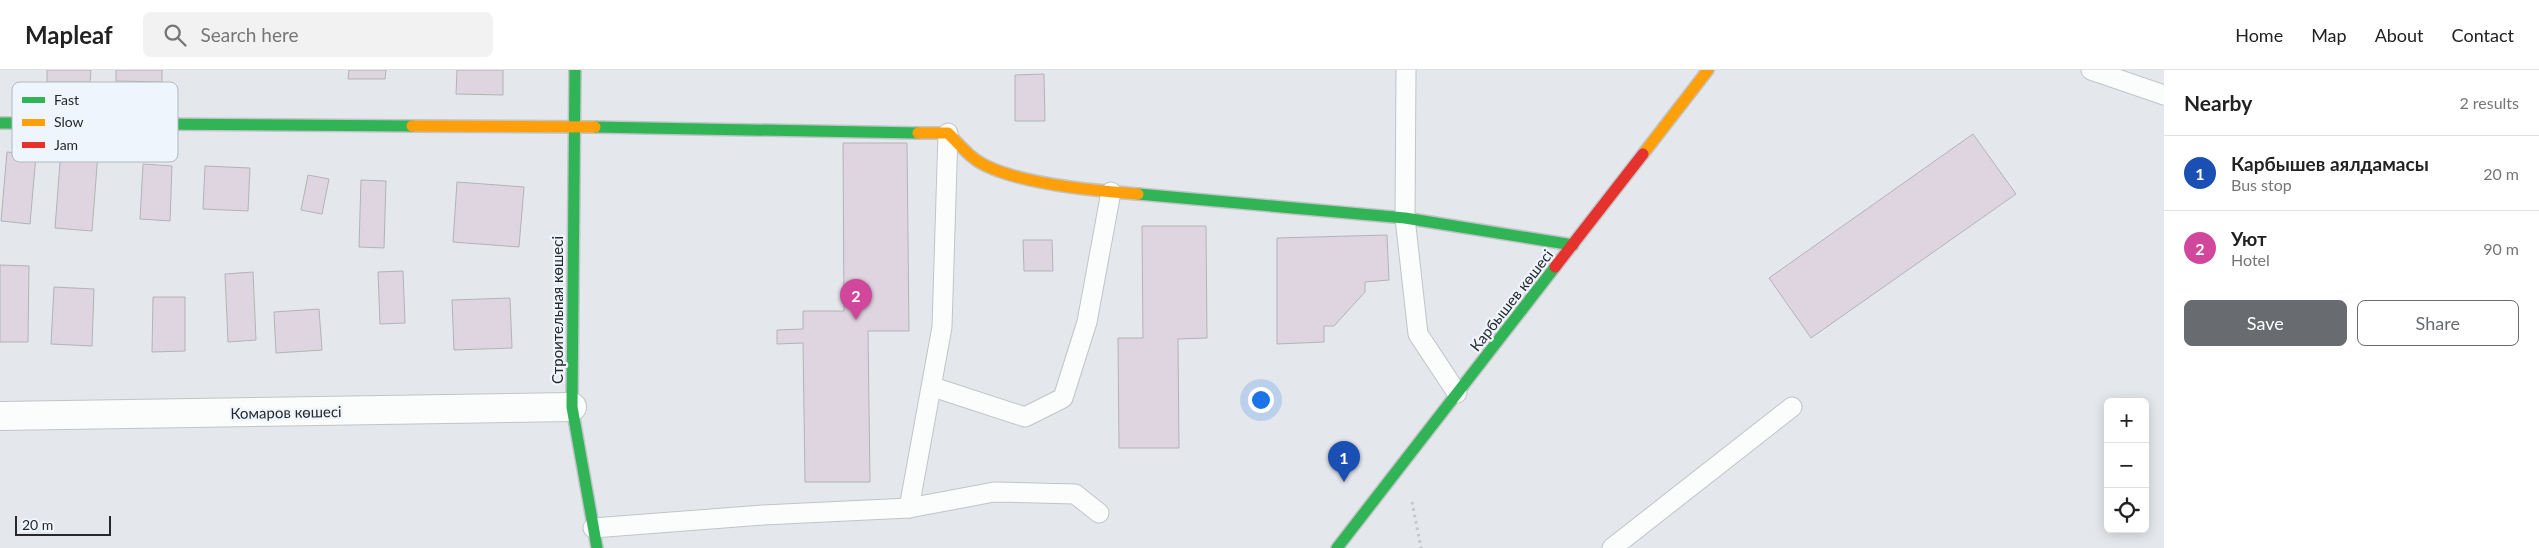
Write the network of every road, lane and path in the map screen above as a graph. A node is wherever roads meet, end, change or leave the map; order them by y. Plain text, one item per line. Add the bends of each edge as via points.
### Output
1 (575, 70) edge
2 (1406, 70) edge
3 (1708, 70) edge
4 (2091, 70) edge
5 (2164, 95) edge
6 (178, 124) edge
7 (574, 127) junction
8 (948, 133) junction
9 (1111, 192) junction
10 (1405, 218) junction
11 (1573, 244) junction
12 (933, 387) junction
13 (1457, 394) junction
14 (572, 407) junction
15 (1792, 407) dead end
16 (0, 416) edge
17 (1404, 463) junction
18 (909, 508) junction
19 (1099, 513) dead end
20 (593, 528) junction
21 (597, 548) edge
22 (1337, 548) edge
23 (1421, 548) edge
24 (1612, 548) edge

1 - 7 street, Строительная көшесі
2 - 10 lane
3 - 11 street, Карбышев көшесі
4 - 5 lane
6 - 7 street
7 - 8 street
7 - 14 street, Строительная көшесі
8 - 9 street via 976,160 998,170 1048,183
8 - 12 lane via 942,327
9 - 10 street
9 - 12 lane via 1087,322 1063,398 1025,418
10 - 11 street
10 - 13 lane via 1418,334
11 - 13 street, Карбышев көшесі
12 - 18 lane
13 - 17 street, Карбышев көшесі
14 - 16 street, Комаров көшесі
14 - 20 street, Строительная көшесі
15 - 24 lane
17 - 22 street, Карбышев көшесі
17 - 23 path
18 - 19 lane via 994,492 1075,494
18 - 20 lane
20 - 21 street, Строительная көшесі

